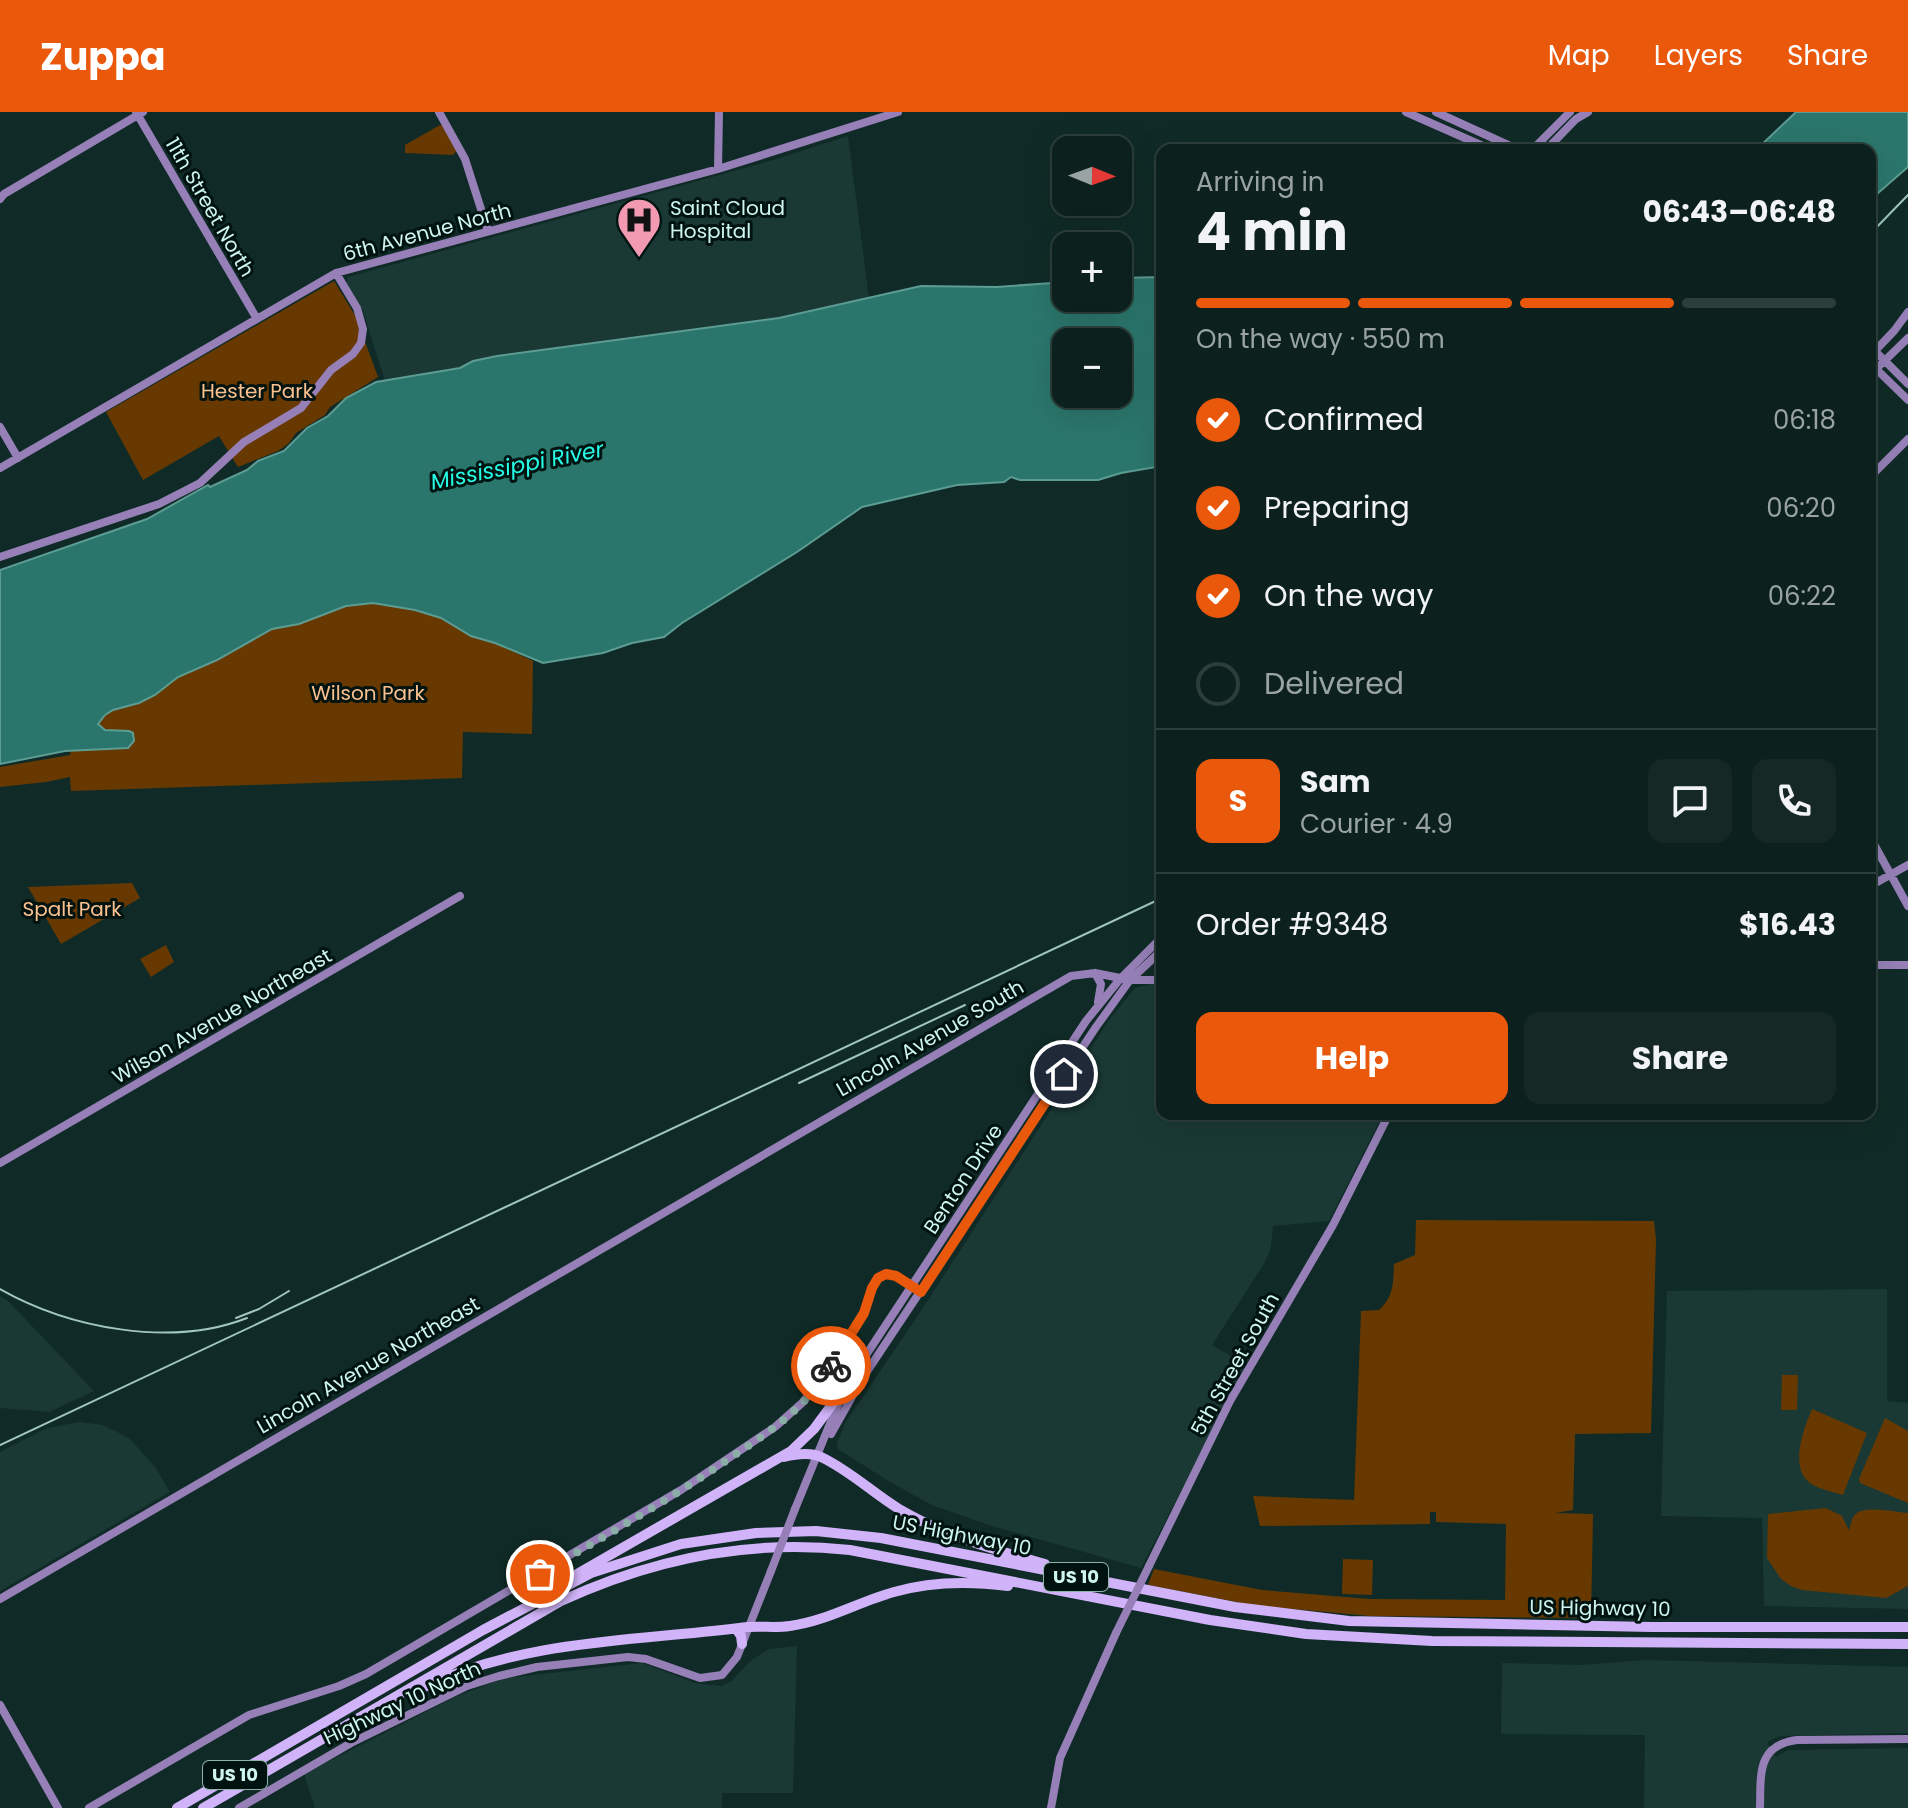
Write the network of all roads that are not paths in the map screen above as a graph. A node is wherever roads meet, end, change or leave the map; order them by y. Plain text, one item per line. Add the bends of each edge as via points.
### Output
1 (439, 112) edge
2 (719, 112) edge
3 (898, 112) edge
4 (1406, 112) edge
5 (1436, 112) edge
6 (1570, 112) edge
7 (1588, 112) edge
8 (139, 113) edge
9 (1572, 123) junction
10 (1478, 144) edge
11 (1506, 144) edge
12 (1538, 144) edge
13 (1552, 144) edge
14 (1559, 144) edge
15 (718, 169) junction
16 (1, 196) edge
17 (488, 231) junction
18 (336, 273) junction
19 (1908, 312) edge
20 (257, 319) junction
21 (1908, 338) edge
22 (1876, 347) edge
23 (1876, 354) edge
24 (1885, 361) junction
25 (1876, 367) edge
26 (1876, 372) edge
27 (1908, 384) edge
28 (1908, 400) edge
29 (0, 427) edge
30 (1908, 439) edge
31 (18, 458) junction
32 (0, 468) edge
33 (1876, 471) edge
34 (0, 557) edge
35 (1876, 848) edge
36 (1908, 865) edge
37 (1891, 875) junction
38 (1876, 883) edge
39 (460, 896) dead end
40 (1908, 906) edge
41 (1156, 943) edge
42 (1156, 955) edge
43 (1876, 965) edge
44 (1908, 965) edge
45 (1095, 973) junction
46 (1156, 978) edge
47 (1120, 979) junction
48 (1130, 980) junction
49 (1097, 1008) junction
50 (1386, 1120) edge
51 (753, 1159) joint
52 (0, 1163) edge
53 (911, 1286) junction
54 (921, 1292) junction
55 (845, 1387) junction
56 (818, 1456) junction
57 (774, 1460) junction
58 (1112, 1584) junction
59 (0, 1599) edge
60 (1097, 1599) junction
61 (516, 1612) junction
62 (749, 1627) junction
63 (1908, 1627) edge
64 (737, 1630) junction
65 (742, 1644) junction
66 (1908, 1644) edge
67 (0, 1705) edge
68 (346, 1727) junction
69 (1908, 1739) edge
70 (58, 1808) edge
71 (89, 1808) edge
72 (177, 1808) edge
73 (203, 1808) edge
74 (239, 1808) edge
75 (1051, 1808) edge
76 (1760, 1808) edge

1 - 17 street via 465,159
2 - 15 street
3 - 15 street, 6th Avenue North
4 - 10 street
5 - 11 street
6 - 12 street
7 - 9 street
8 - 16 street
8 - 20 street, 11th Street North
9 - 13 street
9 - 14 street
15 - 17 street, 6th Avenue North
17 - 18 street, 6th Avenue North
18 - 20 street, 6th Avenue North
18 - 34 street via 357,308 361,343 301,408 244,442 200,483 159,504
19 - 22 street
20 - 31 street, 6th Avenue North
21 - 24 street
23 - 24 street
24 - 25 street
24 - 27 street
26 - 28 street
29 - 31 street
30 - 33 street
31 - 32 street, 6th Avenue North
35 - 37 street
36 - 37 street
37 - 38 street
37 - 40 street
39 - 52 street, Wilson Avenue Northeast
41 - 47 street, Benton Drive
42 - 48 street, Benton Drive
43 - 44 street
45 - 47 street, Lincoln Avenue South
45 - 49 street via 1101,984
45 - 51 street, Lincoln Avenue South via 1071,976
46 - 48 street, Lincoln Avenue South
47 - 48 street, Lincoln Avenue South
47 - 49 street, Benton Drive
48 - 54 street, Benton Drive
49 - 53 street, Benton Drive
50 - 75 street, 5th Street South, bridge via 1333,1225 1230,1401 1116,1633 1063,1749
51 - 59 street, Lincoln Avenue Northeast
53 - 54 street
53 - 55 street, Benton Drive
53 - 71 street via 896,1276 878,1278 856,1328 802,1403 681,1490 366,1674 249,1715
54 - 56 street, Benton Drive
55 - 56 street, Benton Drive
55 - 57 highway via 814,1429
56 - 57 highway
56 - 58 highway via 902,1511 950,1535
56 - 62 street, Benton Drive, bridge
57 - 61 highway
58 - 61 highway, US Highway 10 / US 10 via 881,1538 774,1531 697,1541 636,1557 591,1573
58 - 63 highway, US Highway 10 / US 10 via 1248,1609 1363,1622
60 - 62 highway via 941,1583 892,1592 807,1623
60 - 66 highway, US 10 via 1273,1631 1366,1639
60 - 68 highway, US 10 via 850,1550 769,1547 705,1554 630,1574 561,1601
61 - 72 highway, US Highway 10 / US 10
62 - 64 highway
62 - 65 street, Highway 10 North
64 - 65 highway
64 - 68 highway via 522,1653 451,1675
65 - 74 street, Highway 10 North via 733,1665 714,1678 628,1657 537,1667 486,1679 351,1743
67 - 70 street
68 - 73 highway, US 10
69 - 76 street via 1780,1744 1762,1765

